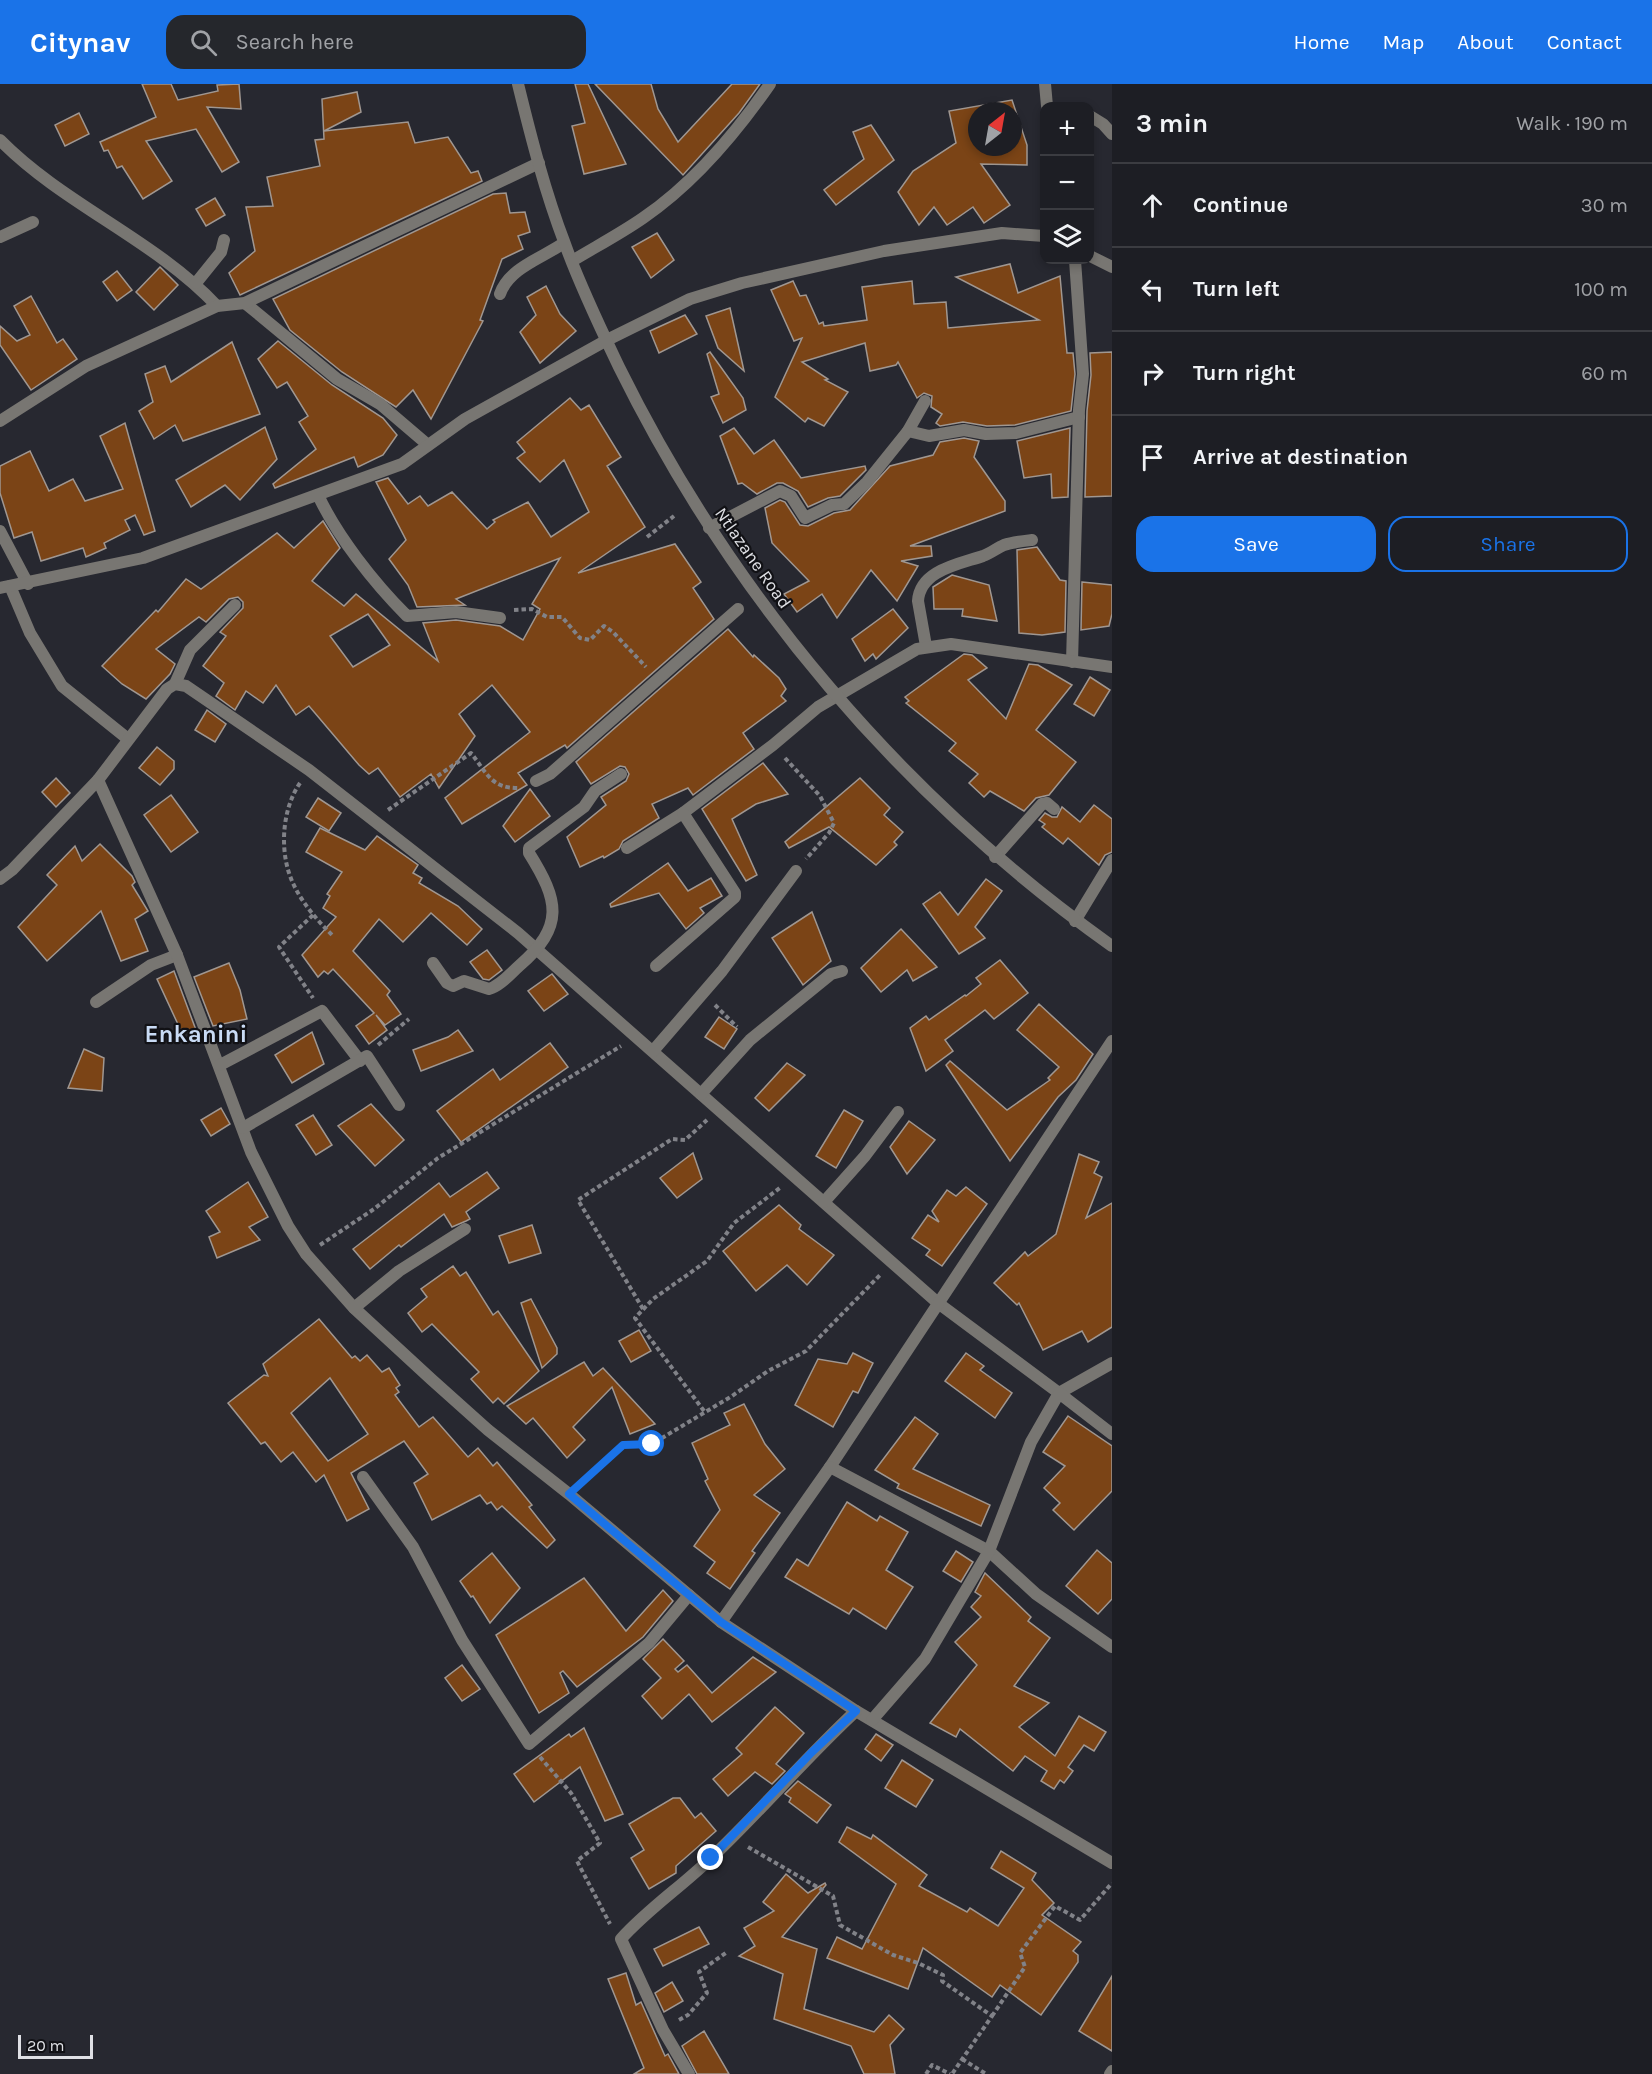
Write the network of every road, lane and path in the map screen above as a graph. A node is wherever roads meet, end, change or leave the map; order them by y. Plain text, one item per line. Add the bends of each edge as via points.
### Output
1 (518, 84) edge
2 (770, 84) edge
3 (1045, 84) edge
4 (1047, 102) edge
5 (1094, 119) edge
6 (1112, 134) edge
7 (0, 140) edge
8 (539, 163) junction
9 (33, 222) dead end
10 (1040, 236) edge
11 (0, 237) edge
12 (224, 240) dead end
13 (564, 243) junction
14 (1094, 258) edge
15 (572, 261) junction
16 (1075, 264) edge
17 (1112, 267) edge
18 (196, 284) junction
19 (500, 294) dead end
20 (245, 303) junction
21 (217, 306) junction
22 (606, 340) junction
23 (925, 401) dead end
24 (1079, 417) junction
25 (0, 421) edge
26 (908, 431) junction
27 (428, 446) junction
28 (318, 495) junction
29 (674, 516) dead end
30 (709, 528) junction
31 (0, 531) edge
32 (647, 537) dead end
33 (1032, 540) dead end
34 (28, 584) junction
35 (5, 587) edge
36 (235, 605) dead end
37 (738, 609) dead end
38 (500, 618) joint
39 (926, 646) junction
40 (1072, 662) junction
41 (1112, 667) edge
42 (660, 679) junction
43 (175, 684) junction
44 (838, 696) junction
45 (128, 739) junction
46 (773, 745) junction
47 (309, 770) junction
48 (621, 774) dead end
49 (98, 780) junction
50 (536, 781) joint
51 (1054, 809) dead end
52 (683, 813) junction
53 (373, 820) junction
54 (627, 848) dead end
55 (995, 857) junction
56 (1112, 860) edge
57 (796, 872) joint
58 (0, 879) edge
59 (313, 915) junction
60 (1076, 921) junction
61 (333, 936) dead end
62 (1112, 946) edge
63 (537, 950) junction
64 (177, 955) junction
65 (433, 963) dead end
66 (657, 966) dead end
67 (842, 971) dead end
68 (703, 994) junction
69 (96, 1002) dead end
70 (322, 1011) junction
71 (409, 1019) dead end
72 (636, 1037) junction
73 (750, 1040) junction
74 (1112, 1041) edge
75 (653, 1052) junction
76 (364, 1059) junction
77 (220, 1065) junction
78 (701, 1094) junction
79 (399, 1105) dead end
80 (718, 1109) junction
81 (898, 1112) dead end
82 (243, 1128) junction
83 (795, 1176) junction
84 (824, 1202) junction
85 (465, 1229) dead end
86 (306, 1254) junction
87 (892, 1263) junction
88 (938, 1303) junction
89 (354, 1308) junction
90 (643, 1309) junction
91 (1112, 1363) edge
92 (1059, 1394) junction
93 (704, 1411) junction
94 (1112, 1434) edge
95 (830, 1467) junction
96 (363, 1477) dead end
97 (569, 1494) junction
98 (990, 1551) junction
99 (689, 1595) junction
100 (721, 1622) junction
101 (1112, 1647) edge
102 (856, 1711) junction
103 (872, 1720) junction
104 (529, 1744) junction
105 (733, 1836) junction
106 (1112, 1863) edge
107 (1112, 1884) edge
108 (621, 1939) junction
109 (727, 1952) dead end
110 (992, 2016) junction
111 (663, 2030) junction
112 (962, 2060) junction
113 (689, 2074) edge
114 (926, 2074) edge
115 (951, 2074) edge
116 (986, 2074) edge

1 - 8 street, Ntlazane Road
2 - 15 street via 737,131 690,177 644,217
3 - 4 street
5 - 6 street
7 - 18 street via 57,188
8 - 13 street, Ntlazane Road
8 - 20 street
9 - 11 street
10 - 22 street via 1002,233 884,251 742,283 690,299
12 - 18 street via 221,252
13 - 15 street, Ntlazane Road
13 - 19 street via 514,273
14 - 17 street
15 - 22 street, Ntlazane Road
16 - 24 street via 1083,374
18 - 21 street
20 - 21 street
20 - 27 street via 337,379 380,404
21 - 25 street via 86,366
22 - 27 street via 465,419
22 - 30 street, Ntlazane Road via 649,426
23 - 26 street
24 - 26 street via 1016,433 964,430 928,436
24 - 40 street
26 - 30 street via 844,504 832,505 805,518 790,496 780,491
27 - 28 street via 402,464
28 - 34 street via 143,558
28 - 38 street via 350,547 406,616 456,612
29 - 32 path
30 - 44 street, Ntlazane Road via 768,613
31 - 34 street
33 - 39 street via 1004,545 990,554 953,564 927,582 918,594
34 - 35 street
35 - 45 street via 62,686
36 - 43 street via 190,650
37 - 42 street
38 - 42 path via 517,608 532,609 547,617 562,617 580,638 590,640 604,626
39 - 40 street via 951,644
39 - 44 street
40 - 41 street
42 - 50 street via 550,774
43 - 45 street via 167,688
43 - 47 street via 195,691
44 - 46 street via 818,707
44 - 55 street, Ntlazane Road via 917,783
45 - 49 street
46 - 52 street
46 - 57 path via 820,796 834,823
47 - 53 street
47 - 59 path via 292,795 285,821 285,850 291,880
48 - 63 street via 595,791 584,807 529,848 552,897 554,914
49 - 58 street
49 - 64 street
50 - 53 path via 524,788 506,789 495,784 471,753
51 - 55 street via 1042,804
52 - 54 street
52 - 66 street via 735,897
53 - 63 street
55 - 60 street, Ntlazane Road
56 - 60 street
57 - 68 street
59 - 61 path
59 - 70 path via 279,947
60 - 62 street, Ntlazane Road
63 - 65 street via 489,989 464,981 453,986
63 - 72 street
64 - 69 street via 152,965
64 - 77 street
67 - 73 street via 831,974
68 - 73 path
68 - 75 street
70 - 76 street
70 - 77 street
71 - 76 path
72 - 75 street
72 - 86 path via 438,1158 374,1209
73 - 78 street
74 - 88 street
75 - 78 street
76 - 79 street
76 - 82 street
77 - 82 street
78 - 80 street
80 - 83 street
80 - 90 path via 685,1140 672,1139 578,1200
81 - 84 street
82 - 86 street via 251,1152
83 - 84 street
83 - 90 path via 734,1223 707,1261
84 - 87 street
85 - 89 street via 399,1271
86 - 89 street
87 - 88 street
87 - 93 path via 806,1351
88 - 92 street
88 - 95 street
89 - 97 street via 488,1430
90 - 93 path via 635,1318
91 - 92 street
92 - 94 street
92 - 98 street via 1031,1442
93 - 97 path via 652,1444 623,1445
95 - 98 street
95 - 100 street
96 - 104 street via 413,1547 462,1640
97 - 99 street
98 - 101 street via 1036,1594
98 - 103 street via 925,1659
99 - 100 street
99 - 104 street via 649,1643
100 - 102 street
102 - 103 street
102 - 105 street
103 - 106 street
104 - 108 path via 571,1793 600,1843 577,1861 604,1916
105 - 108 street
105 - 110 path via 761,1857 833,1896 840,1925 893,1955 943,1975 942,1981
107 - 110 path via 1080,1920 1055,1906 1020,1953 1025,1967
108 - 111 street
109 - 111 path via 699,1972 707,1993 687,2015
110 - 112 path
111 - 113 street
112 - 115 path
112 - 116 path
114 - 115 path via 932,2065

